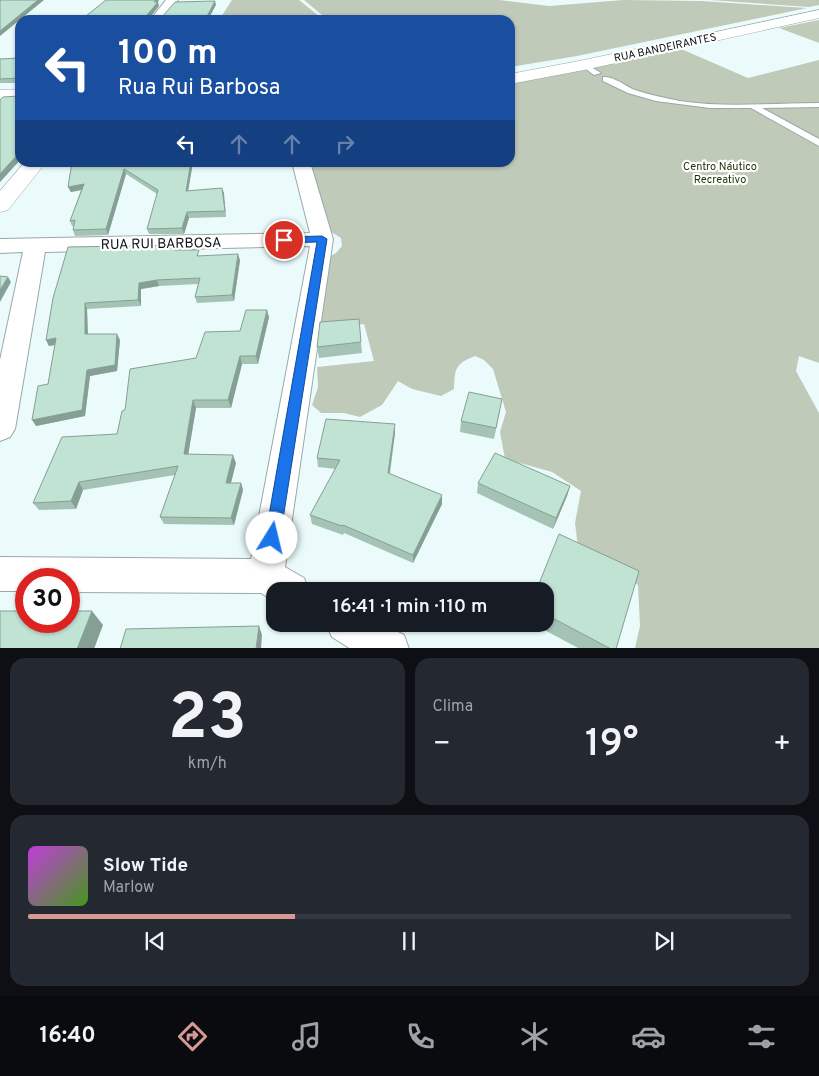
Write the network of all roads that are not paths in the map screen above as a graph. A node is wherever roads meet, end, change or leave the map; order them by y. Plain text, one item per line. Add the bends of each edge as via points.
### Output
1 (172, 0) edge
2 (819, 14) edge
3 (160, 15) edge
4 (584, 65) junction
5 (597, 73) dead end
6 (515, 78) edge
7 (606, 79) dead end
8 (0, 95) edge
9 (15, 95) edge
10 (819, 105) edge
11 (754, 107) junction
12 (819, 143) edge
13 (32, 167) edge
14 (302, 167) edge
15 (0, 205) edge
16 (322, 239) junction
17 (0, 246) edge
18 (35, 246) junction
19 (0, 429) edge
20 (0, 574) edge
21 (279, 582) edge
22 (266, 584) edge
23 (360, 632) edge
24 (390, 648) edge

1 - 3 street
2 - 4 street, RUA BANDEIRANTES
4 - 5 lane
4 - 6 street, RUA BANDEIRANTES
7 - 11 lane via 644,96 688,105
8 - 9 street
10 - 11 lane
11 - 12 lane
13 - 15 street
14 - 16 street
16 - 18 street, RUA RUI BARBOSA
16 - 21 street
17 - 18 street, RUA RUI BARBOSA
18 - 19 street
20 - 22 street
23 - 24 street

